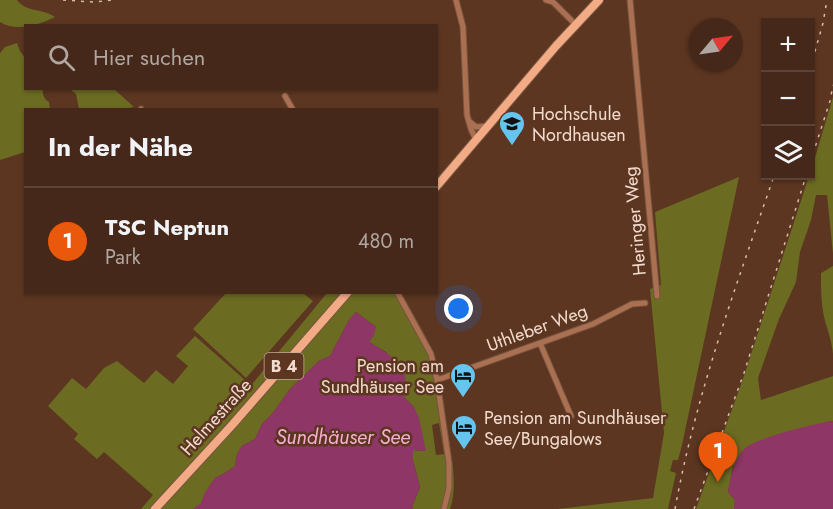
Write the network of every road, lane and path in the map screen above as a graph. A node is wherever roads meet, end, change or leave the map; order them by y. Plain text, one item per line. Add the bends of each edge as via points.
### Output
1 (456, 0) edge
2 (546, 0) edge
3 (599, 0) edge
4 (630, 0) edge
5 (575, 24) junction
6 (285, 96) dead end
7 (291, 108) edge
8 (468, 121) junction
9 (487, 126) junction
10 (476, 140) junction
11 (438, 185) edge
12 (346, 294) edge
13 (398, 294) edge
14 (657, 296) dead end
15 (645, 303) dead end
16 (540, 343) junction
17 (437, 380) junction
18 (571, 416) dead end
19 (155, 509) edge
20 (444, 509) edge

1 - 8 street via 463,27
2 - 5 street
3 - 5 main road
4 - 14 street, Heringer Weg
5 - 9 main road
6 - 7 street
8 - 9 street via 476,127
8 - 10 street
9 - 10 main road
10 - 11 main road
12 - 19 main road, Helmestraße / B 4
13 - 17 street via 430,354
15 - 16 street, Uthleber Weg via 632,304 593,324
16 - 17 street, Uthleber Weg
16 - 18 street
17 - 20 street via 449,463

